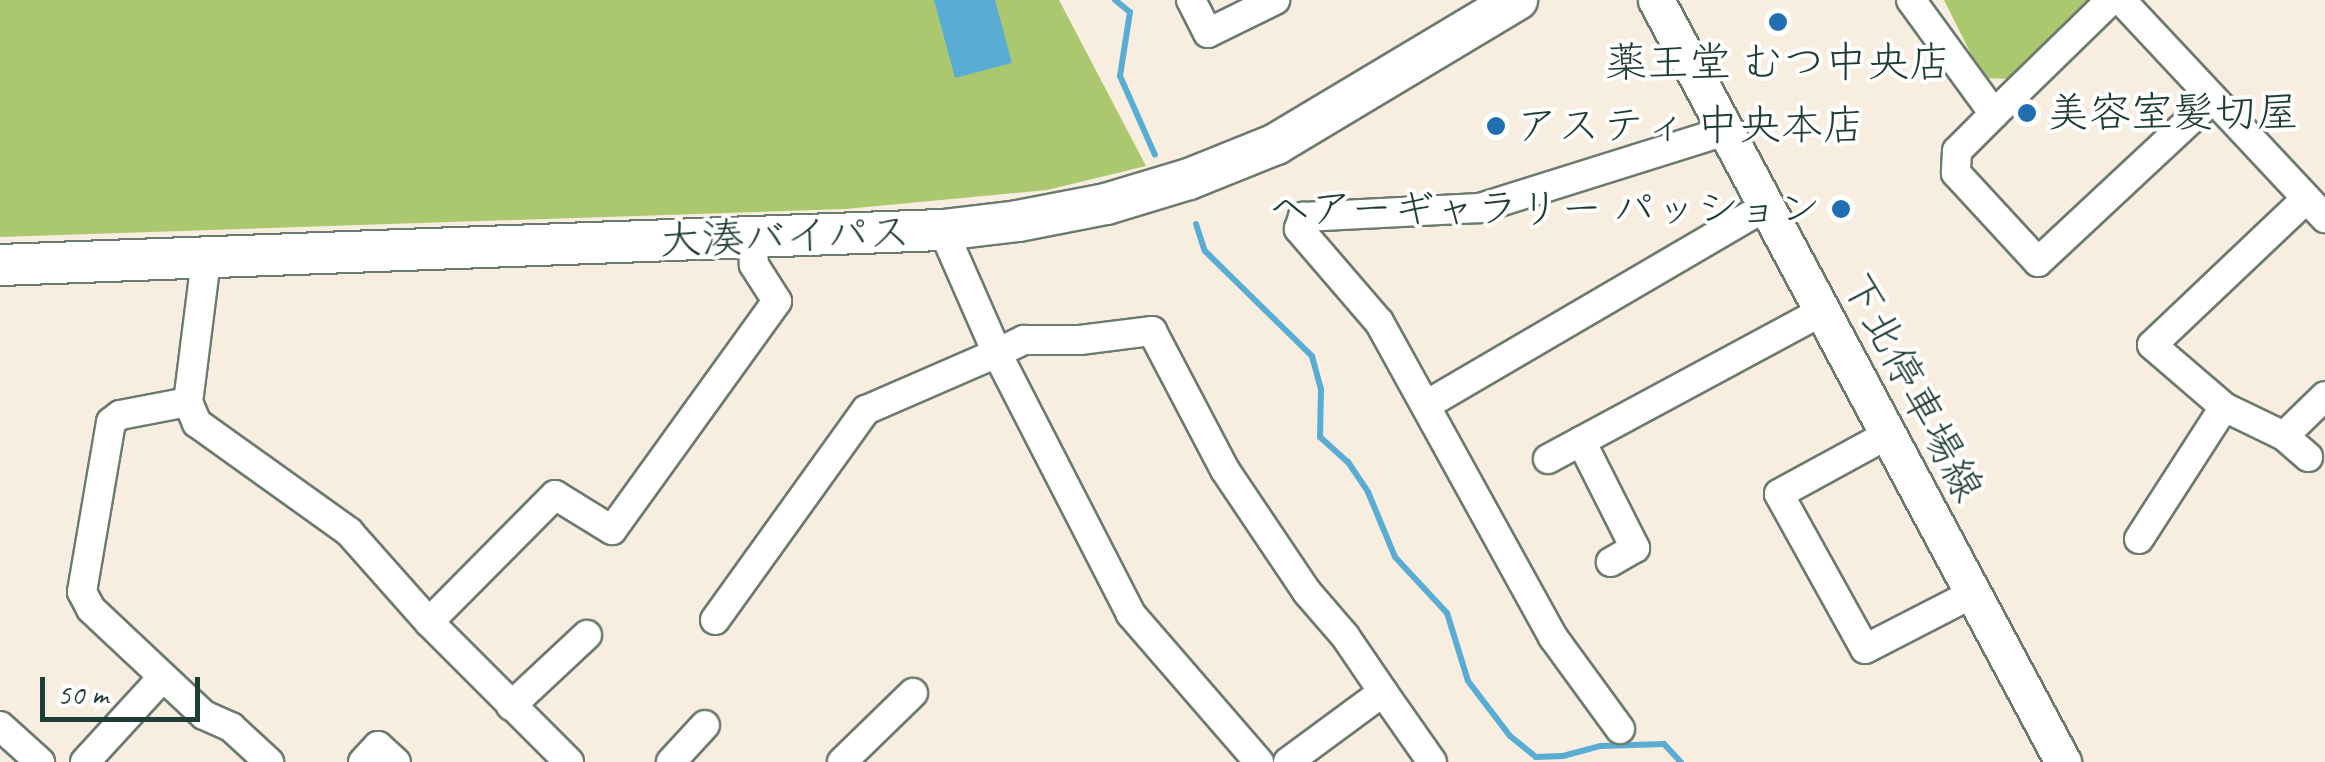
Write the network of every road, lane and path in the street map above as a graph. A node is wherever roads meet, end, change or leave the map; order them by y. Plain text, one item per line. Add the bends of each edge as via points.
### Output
1 (1192, 0) edge
2 (1275, 0) edge
3 (1517, 0) edge
4 (1656, 0) edge
5 (1911, 0) edge
6 (2111, 0) edge
7 (2121, 0) edge
8 (2213, 99) junction
9 (1994, 114) junction
10 (1725, 131) junction
11 (1765, 207) junction
12 (2316, 209) edge
13 (943, 230) junction
14 (752, 238) junction
15 (206, 260) junction
16 (0, 266) edge
17 (1822, 312) junction
18 (998, 352) junction
19 (2325, 396) edge
20 (188, 402) junction
21 (1426, 405) junction
22 (2224, 408) junction
23 (1887, 435) junction
24 (2284, 436) junction
25 (1581, 441) junction
26 (2308, 457) dead end
27 (1548, 459) dead end
28 (2139, 539) dead end
29 (1611, 562) dead end
30 (1972, 594) junction
31 (715, 620) dead end
32 (429, 622) junction
33 (587, 635) dead end
34 (164, 677) junction
35 (1384, 692) junction
36 (913, 693) dead end
37 (511, 706) junction
38 (705, 725) dead end
39 (0, 726) edge
40 (1620, 729) dead end
41 (561, 759) edge
42 (40, 762) edge
43 (85, 762) edge
44 (269, 762) edge
45 (364, 762) edge
46 (396, 762) edge
47 (671, 762) edge
48 (842, 762) edge
49 (1259, 762) edge
50 (1288, 762) edge
51 (1432, 762) edge
52 (2063, 762) edge

1 - 2 street via 1208,32
3 - 13 highway, 大湊バイパス via 1276,144 1189,179 1106,204
4 - 10 main road, 下北停車場線
5 - 9 street
6 - 9 street
7 - 8 street
8 - 9 street via 2038,262 1956,173 1956,150
8 - 12 street
10 - 11 main road, 下北停車場線
10 - 21 street via 1480,208 1303,217 1298,229 1379,322
11 - 17 main road, 下北停車場線
11 - 21 street
12 - 22 street via 2152,345
13 - 14 highway, 大湊バイパス
13 - 18 street
14 - 15 highway, 大湊バイパス
14 - 32 street via 754,265 778,301 612,530 555,495
15 - 16 highway, 大湊バイパス
15 - 20 street
17 - 23 main road, 下北停車場線
17 - 25 street
18 - 31 street via 866,410
18 - 35 street via 1024,340 1152,331 1225,470 1306,592
18 - 49 street via 1131,614
19 - 24 street
20 - 32 street via 197,423 350,532
20 - 34 street via 120,414 111,422 82,592 91,609
21 - 40 street via 1554,637
22 - 24 street
22 - 28 street
23 - 30 main road, 下北停車場線
23 - 30 street via 1780,494 1865,649
24 - 26 street
25 - 27 street
25 - 29 street via 1635,548
30 - 52 main road, 下北停車場線
32 - 37 street
33 - 37 street
34 - 43 street
34 - 44 street
35 - 50 street
35 - 51 street
36 - 48 street
37 - 41 street
38 - 47 street
39 - 42 street
45 - 46 street via 378,746

